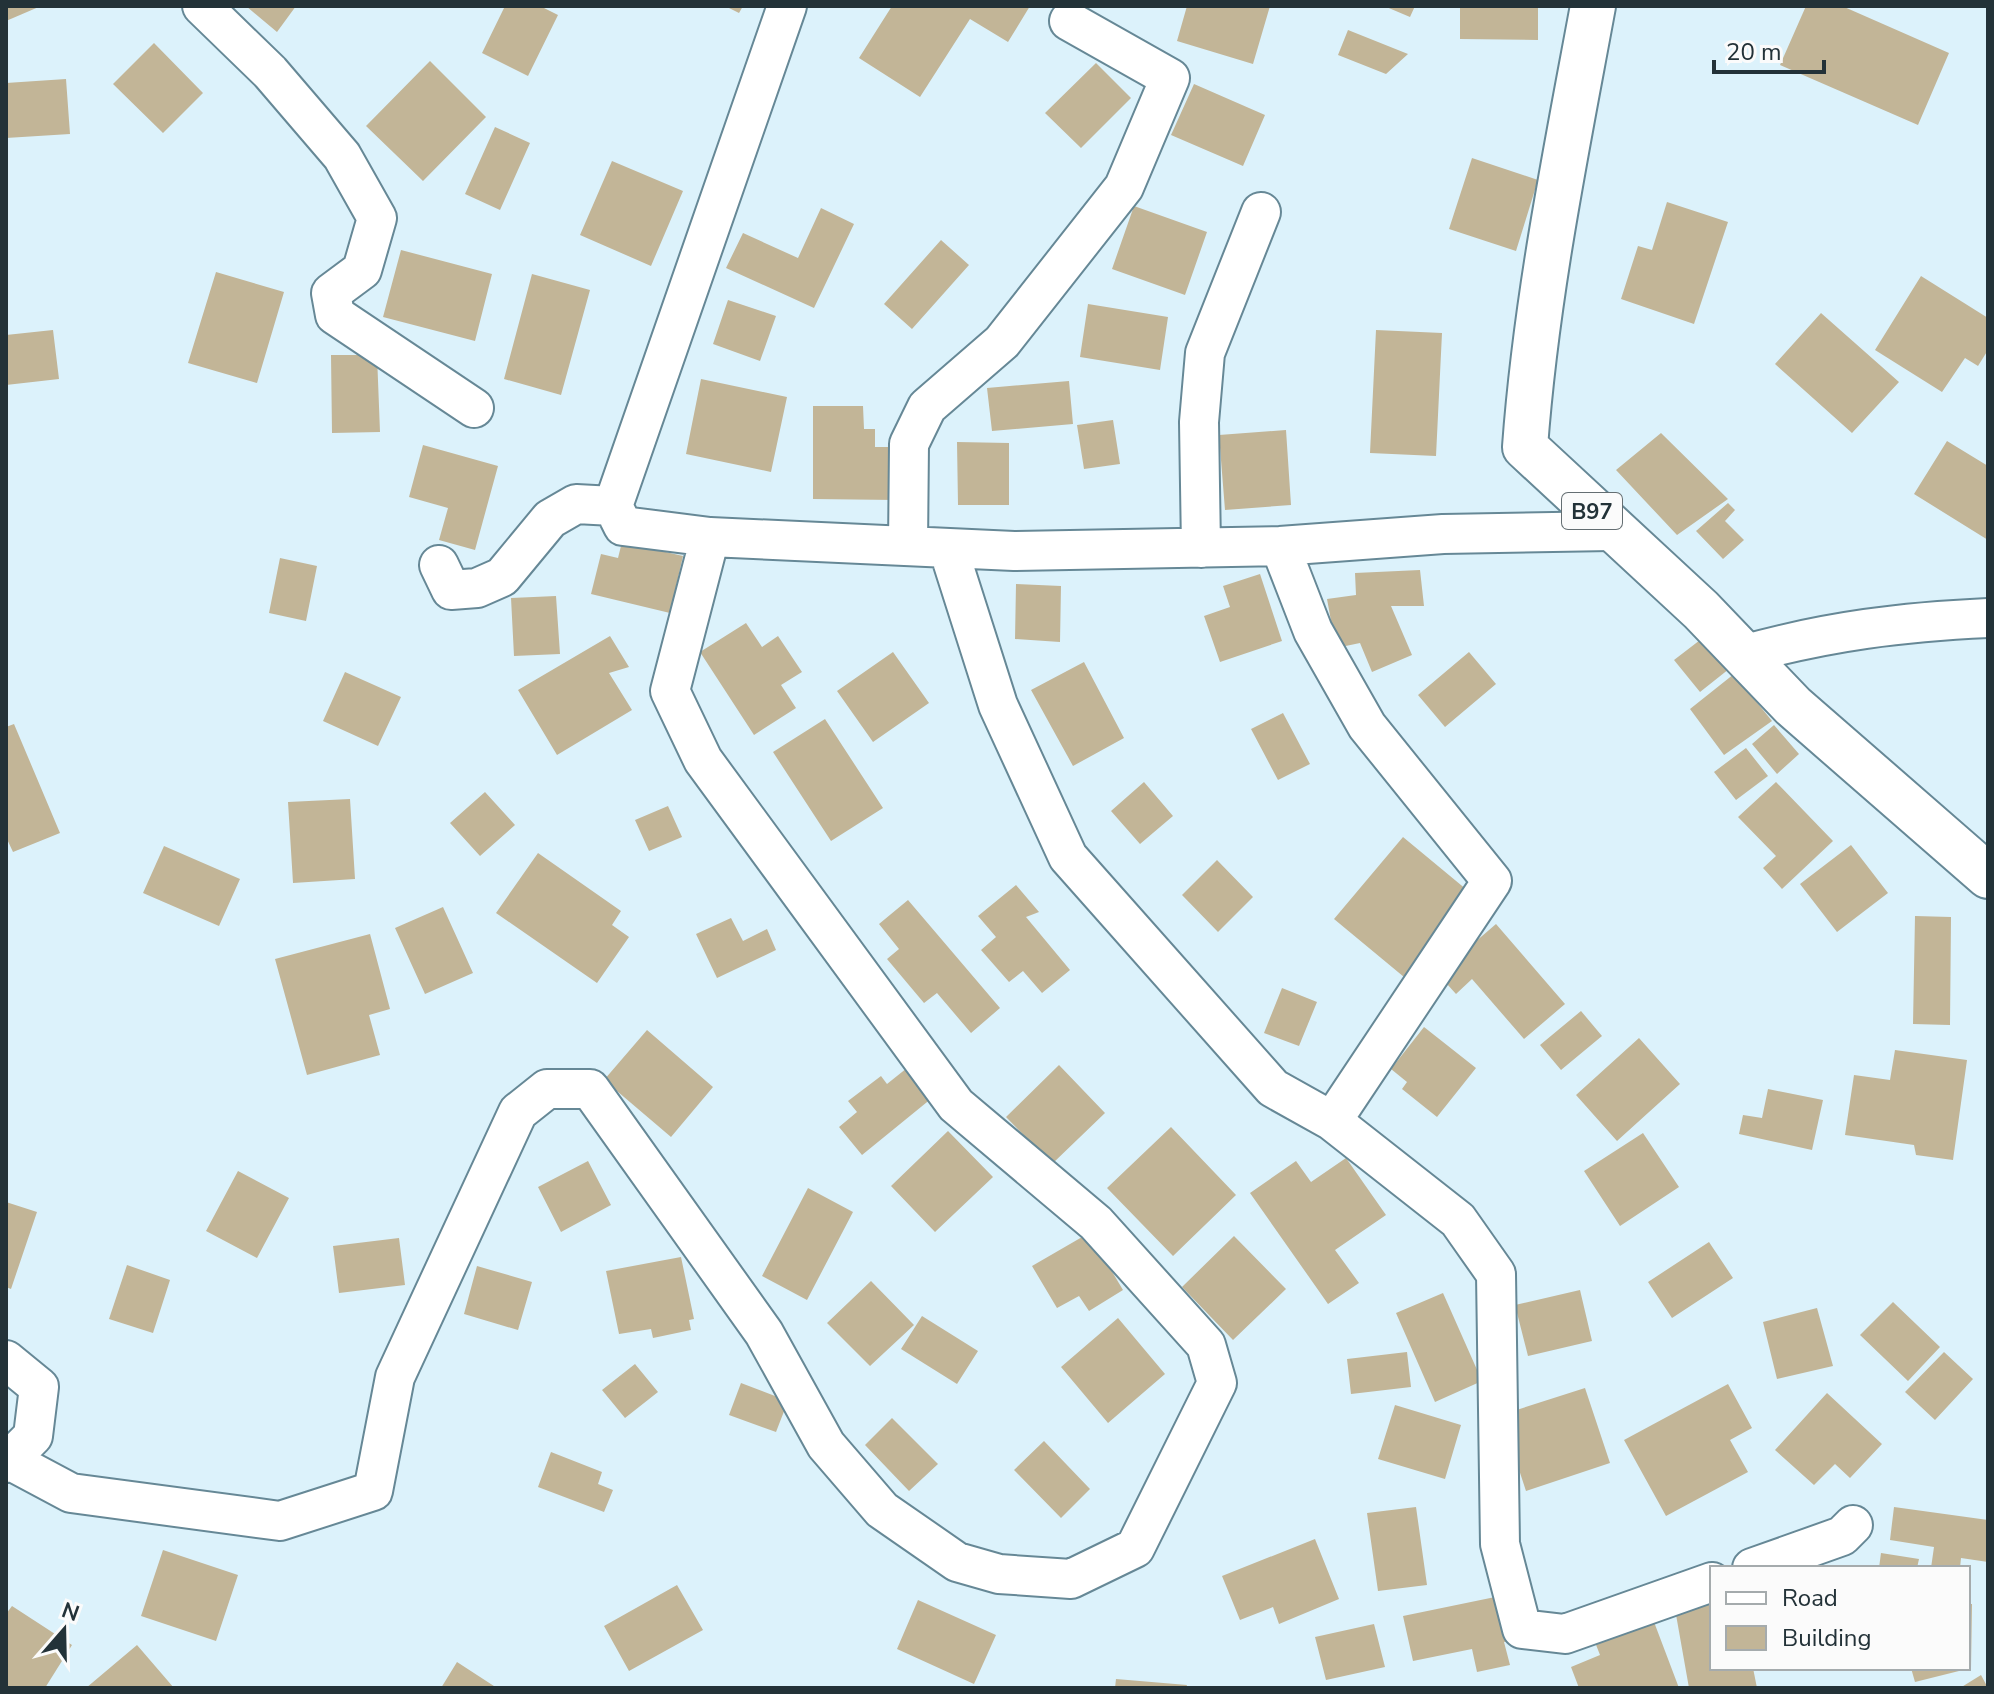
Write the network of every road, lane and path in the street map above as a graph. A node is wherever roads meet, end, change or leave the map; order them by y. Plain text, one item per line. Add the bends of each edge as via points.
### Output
1 (202, 6) edge
2 (787, 6) edge
3 (1593, 6) edge
4 (1069, 21) dead end
5 (1261, 212) dead end
6 (474, 408) dead end
7 (613, 506) junction
8 (1611, 531) junction
9 (710, 537) junction
10 (908, 546) junction
11 (1280, 546) junction
12 (948, 548) junction
13 (1201, 548) junction
14 (439, 565) dead end
15 (1988, 618) edge
16 (1746, 654) junction
17 (1988, 876) edge
18 (1332, 1121) junction
19 (6, 1360) edge
20 (8, 1462) edge
21 (1853, 1525) dead end
22 (1758, 1566) edge
23 (1710, 1583) edge

1 - 6 street via 270,72 342,156 377,218 362,270 331,293 335,315
2 - 7 street
3 - 8 main road, B97 via 1547,261 1525,447
4 - 10 street via 1170,78 1124,187 1002,342 927,407 909,444
5 - 13 street via 1205,353 1199,422
7 - 9 street via 623,526
7 - 14 street via 576,504 550,519 502,577 477,588 451,590
8 - 11 street via 1443,534
8 - 16 main road, B97 via 1648,559
9 - 10 street
9 - 20 street via 670,691 703,760 956,1105 1096,1223 1206,1345 1217,1383 1135,1548 1071,1579 999,1574 957,1562 882,1510 826,1445 764,1333 590,1089 547,1089 518,1112 395,1377 373,1491 280,1521 71,1493
10 - 12 street
11 - 13 street
11 - 18 street via 1313,631 1367,726 1492,881
12 - 13 street
12 - 18 street via 998,705 1068,857 1273,1088
15 - 16 street via 1823,633
16 - 17 main road, B97 via 1793,706
18 - 23 street via 1458,1220 1496,1274 1500,1544 1522,1629 1565,1634
19 - 20 street via 39,1387 33,1436
21 - 22 street via 1842,1536

